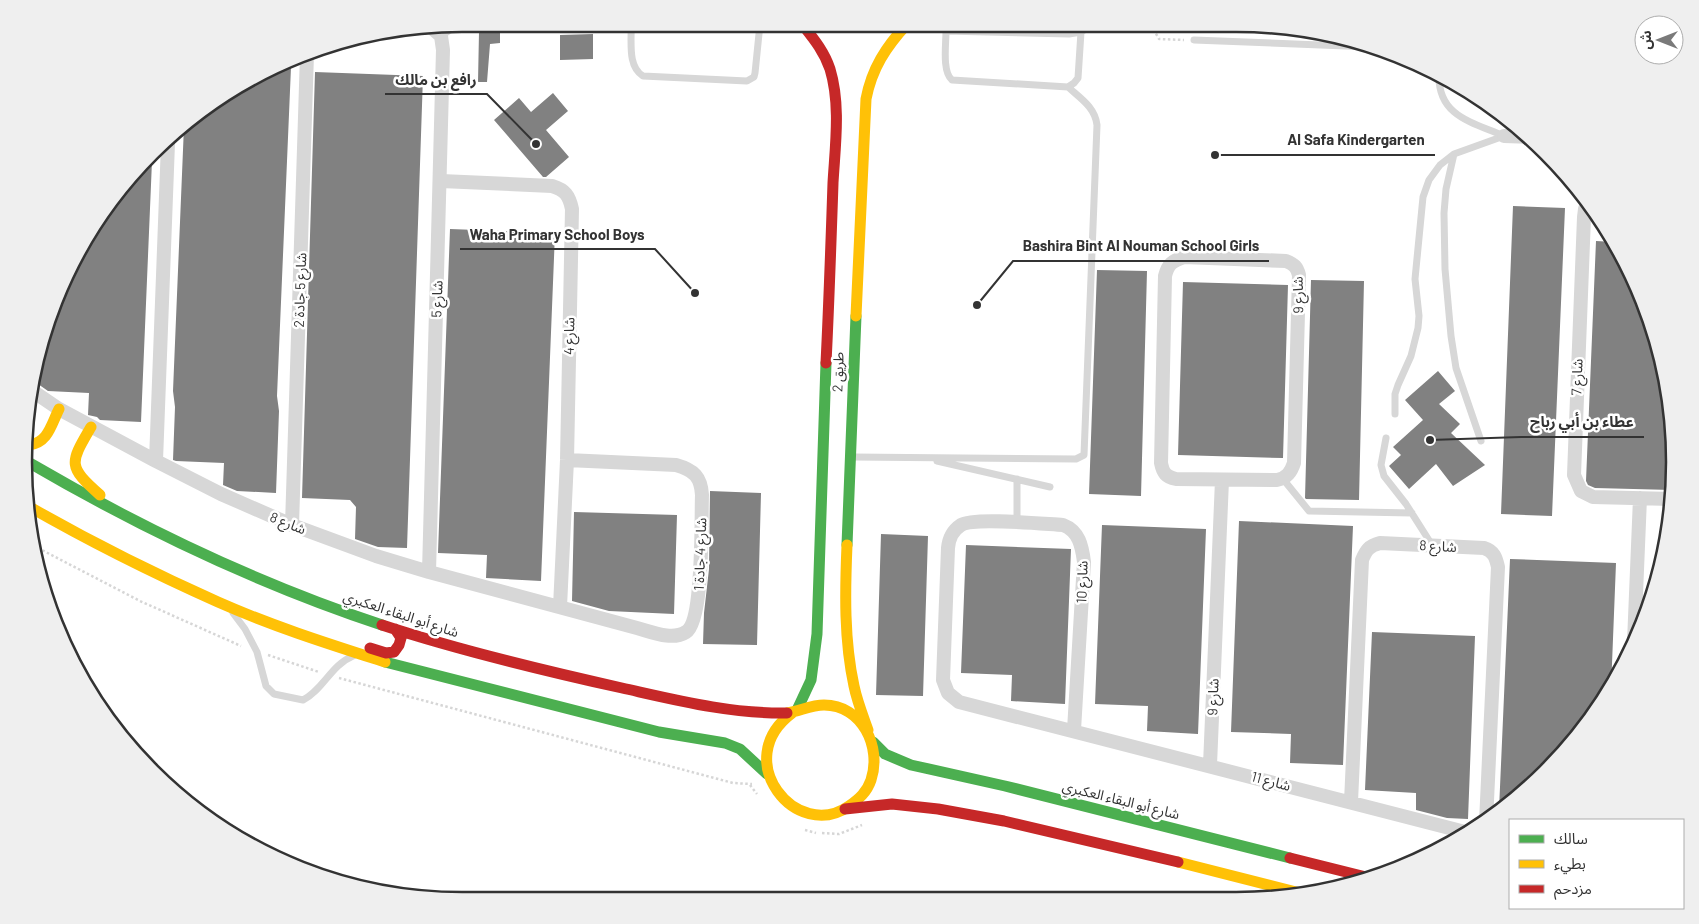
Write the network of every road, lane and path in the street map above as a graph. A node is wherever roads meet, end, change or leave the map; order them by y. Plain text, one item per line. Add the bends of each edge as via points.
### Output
1 (437, 32) edge
2 (631, 32) edge
3 (759, 32) edge
4 (808, 32) edge
5 (900, 32) edge
6 (946, 32) edge
7 (987, 32) edge
8 (1082, 32) joint
9 (1156, 32) edge
10 (1194, 40) joint
11 (1343, 46) edge
12 (307, 62) edge
13 (1440, 84) edge
14 (1068, 87) junction
15 (1504, 136) junction
16 (1517, 136) edge
17 (835, 143) junction
18 (863, 144) junction
19 (168, 149) edge
20 (1454, 154) junction
21 (441, 181) junction
22 (1585, 210) edge
23 (38, 395) edge
24 (59, 409) junction
25 (1395, 414) dead end
26 (824, 418) junction
27 (851, 419) junction
28 (91, 427) junction
29 (1386, 438) dead end
30 (1481, 441) dead end
31 (33, 445) edge
32 (850, 457) junction
33 (925, 458) junction
34 (566, 460) junction
35 (156, 461) junction
36 (32, 464) edge
37 (1017, 479) junction
38 (1283, 479) junction
39 (1222, 480) junction
40 (1050, 487) dead end
41 (1640, 498) junction
42 (1665, 499) edge
43 (35, 510) edge
44 (1412, 513) junction
45 (124, 515) junction
46 (1017, 522) junction
47 (292, 525) junction
48 (1432, 546) junction
49 (42, 550) edge
50 (429, 572) junction
51 (228, 606) junction
52 (560, 608) junction
53 (1635, 624) edge
54 (395, 629) junction
55 (293, 631) junction
56 (257, 652) junction
57 (360, 653) junction
58 (330, 675) junction
59 (794, 711) junction
60 (1074, 730) junction
61 (871, 737) junction
62 (1210, 765) junction
63 (769, 778) junction
64 (1351, 802) junction
65 (846, 809) junction
66 (1486, 811) edge
67 (1459, 830) edge
68 (1167, 860) junction
69 (1327, 868) junction
70 (1356, 875) edge
71 (1286, 889) edge

1 - 21 street, شارع 5 via 444,50
2 - 3 lane via 633,62 642,76 747,82 755,73
4 - 17 main road, طريق 2 via 829,66 835,100
5 - 18 main road, طريق 2 via 887,47 866,91
6 - 14 lane via 946,71 952,80
7 - 8 lane
8 - 14 lane via 1078,78
9 - 10 path via 1160,39
10 - 11 lane
12 - 47 street, شارع 5 جادة 2
13 - 15 lane via 1441,96 1448,108
14 - 33 lane via 1091,108 1097,124 1084,454 1076,459
15 - 16 street
15 - 20 lane
17 - 18 main road via 840,135 852,132
17 - 26 main road, طريق 2
18 - 27 main road, طريق 2
19 - 35 street
20 - 25 lane via 1434,172 1423,197 1415,279 1418,328 1411,356 1398,385
20 - 30 lane via 1444,213 1451,336 1456,368
21 - 34 street, شارع 4 via 552,186 568,194 572,208
21 - 50 street, شارع 5
22 - 41 street, شارع 7 via 1574,474 1581,491 1593,497
23 - 24 street, شارع 8
24 - 28 street, شارع 8
24 - 31 main road via 45,438
26 - 27 main road via 837,429 845,428
26 - 59 main road, طريق 2 via 817,634 811,680
27 - 32 main road, طريق 2
28 - 35 street, شارع 8
28 - 45 main road via 74,458 76,468 86,482
29 - 44 lane via 1381,458 1382,471
32 - 33 lane
32 - 61 main road, طريق 2 via 844,592 846,626 854,686
33 - 37 lane
34 - 52 street, شارع 4
34 - 52 street, شارع 4 جادة 1 via 676,465 697,476 702,495 699,591 693,625 686,632 671,636
35 - 47 street, شارع 8
36 - 45 main road, شارع أبو البقاء العكبري
37 - 40 lane
37 - 46 lane
38 - 39 street, شارع 9
38 - 39 street, شارع 9 via 1294,463 1298,270 1286,261 1184,257 1169,264 1165,276 1162,470 1170,478
38 - 44 lane via 1309,511
39 - 62 street, شارع 9
41 - 42 street, شارع 7
41 - 53 street
43 - 51 main road via 73,532
44 - 48 lane
45 - 54 main road, شارع أبو البقاء العكبري via 241,571
46 - 60 street, شارع 10 via 1064,524 1073,531 1082,549 1084,562
46 - 60 street, شارع 10 via 966,522 951,535 943,680 948,693 959,702
47 - 50 street, شارع 8
48 - 64 street, شارع 8 via 1380,543 1369,547 1362,560
48 - 66 street, شارع 8 via 1484,548 1497,559
49 - 56 path via 140,601
50 - 52 street, شارع 8
51 - 55 main road
51 - 56 lane
54 - 55 main road via 401,638 399,646 388,653 312,629
54 - 59 main road, شارع أبو البقاء العكبري via 538,669 672,700 753,712
55 - 57 main road
56 - 58 path
56 - 58 lane via 266,686 274,694 303,700
57 - 58 lane via 340,663
57 - 63 main road via 659,732 725,743 740,750
58 - 63 path via 733,783 750,784
59 - 61 main road via 812,705 829,705 844,710 858,719
59 - 63 main road via 778,724 770,739 766,756
60 - 62 street, شارع 11
61 - 65 main road via 876,758 874,774 868,788
61 - 69 main road, شارع أبو البقاء العكبري via 885,754 911,765
62 - 64 street, شارع 11
63 - 65 main road via 778,795 802,812 817,815
64 - 67 street, شارع 11
65 - 68 main road via 892,804 938,809 1004,821
68 - 69 main road via 1163,852 1166,843 1174,839 1298,870
68 - 71 main road
69 - 70 main road, شارع أبو البقاء العكبري

